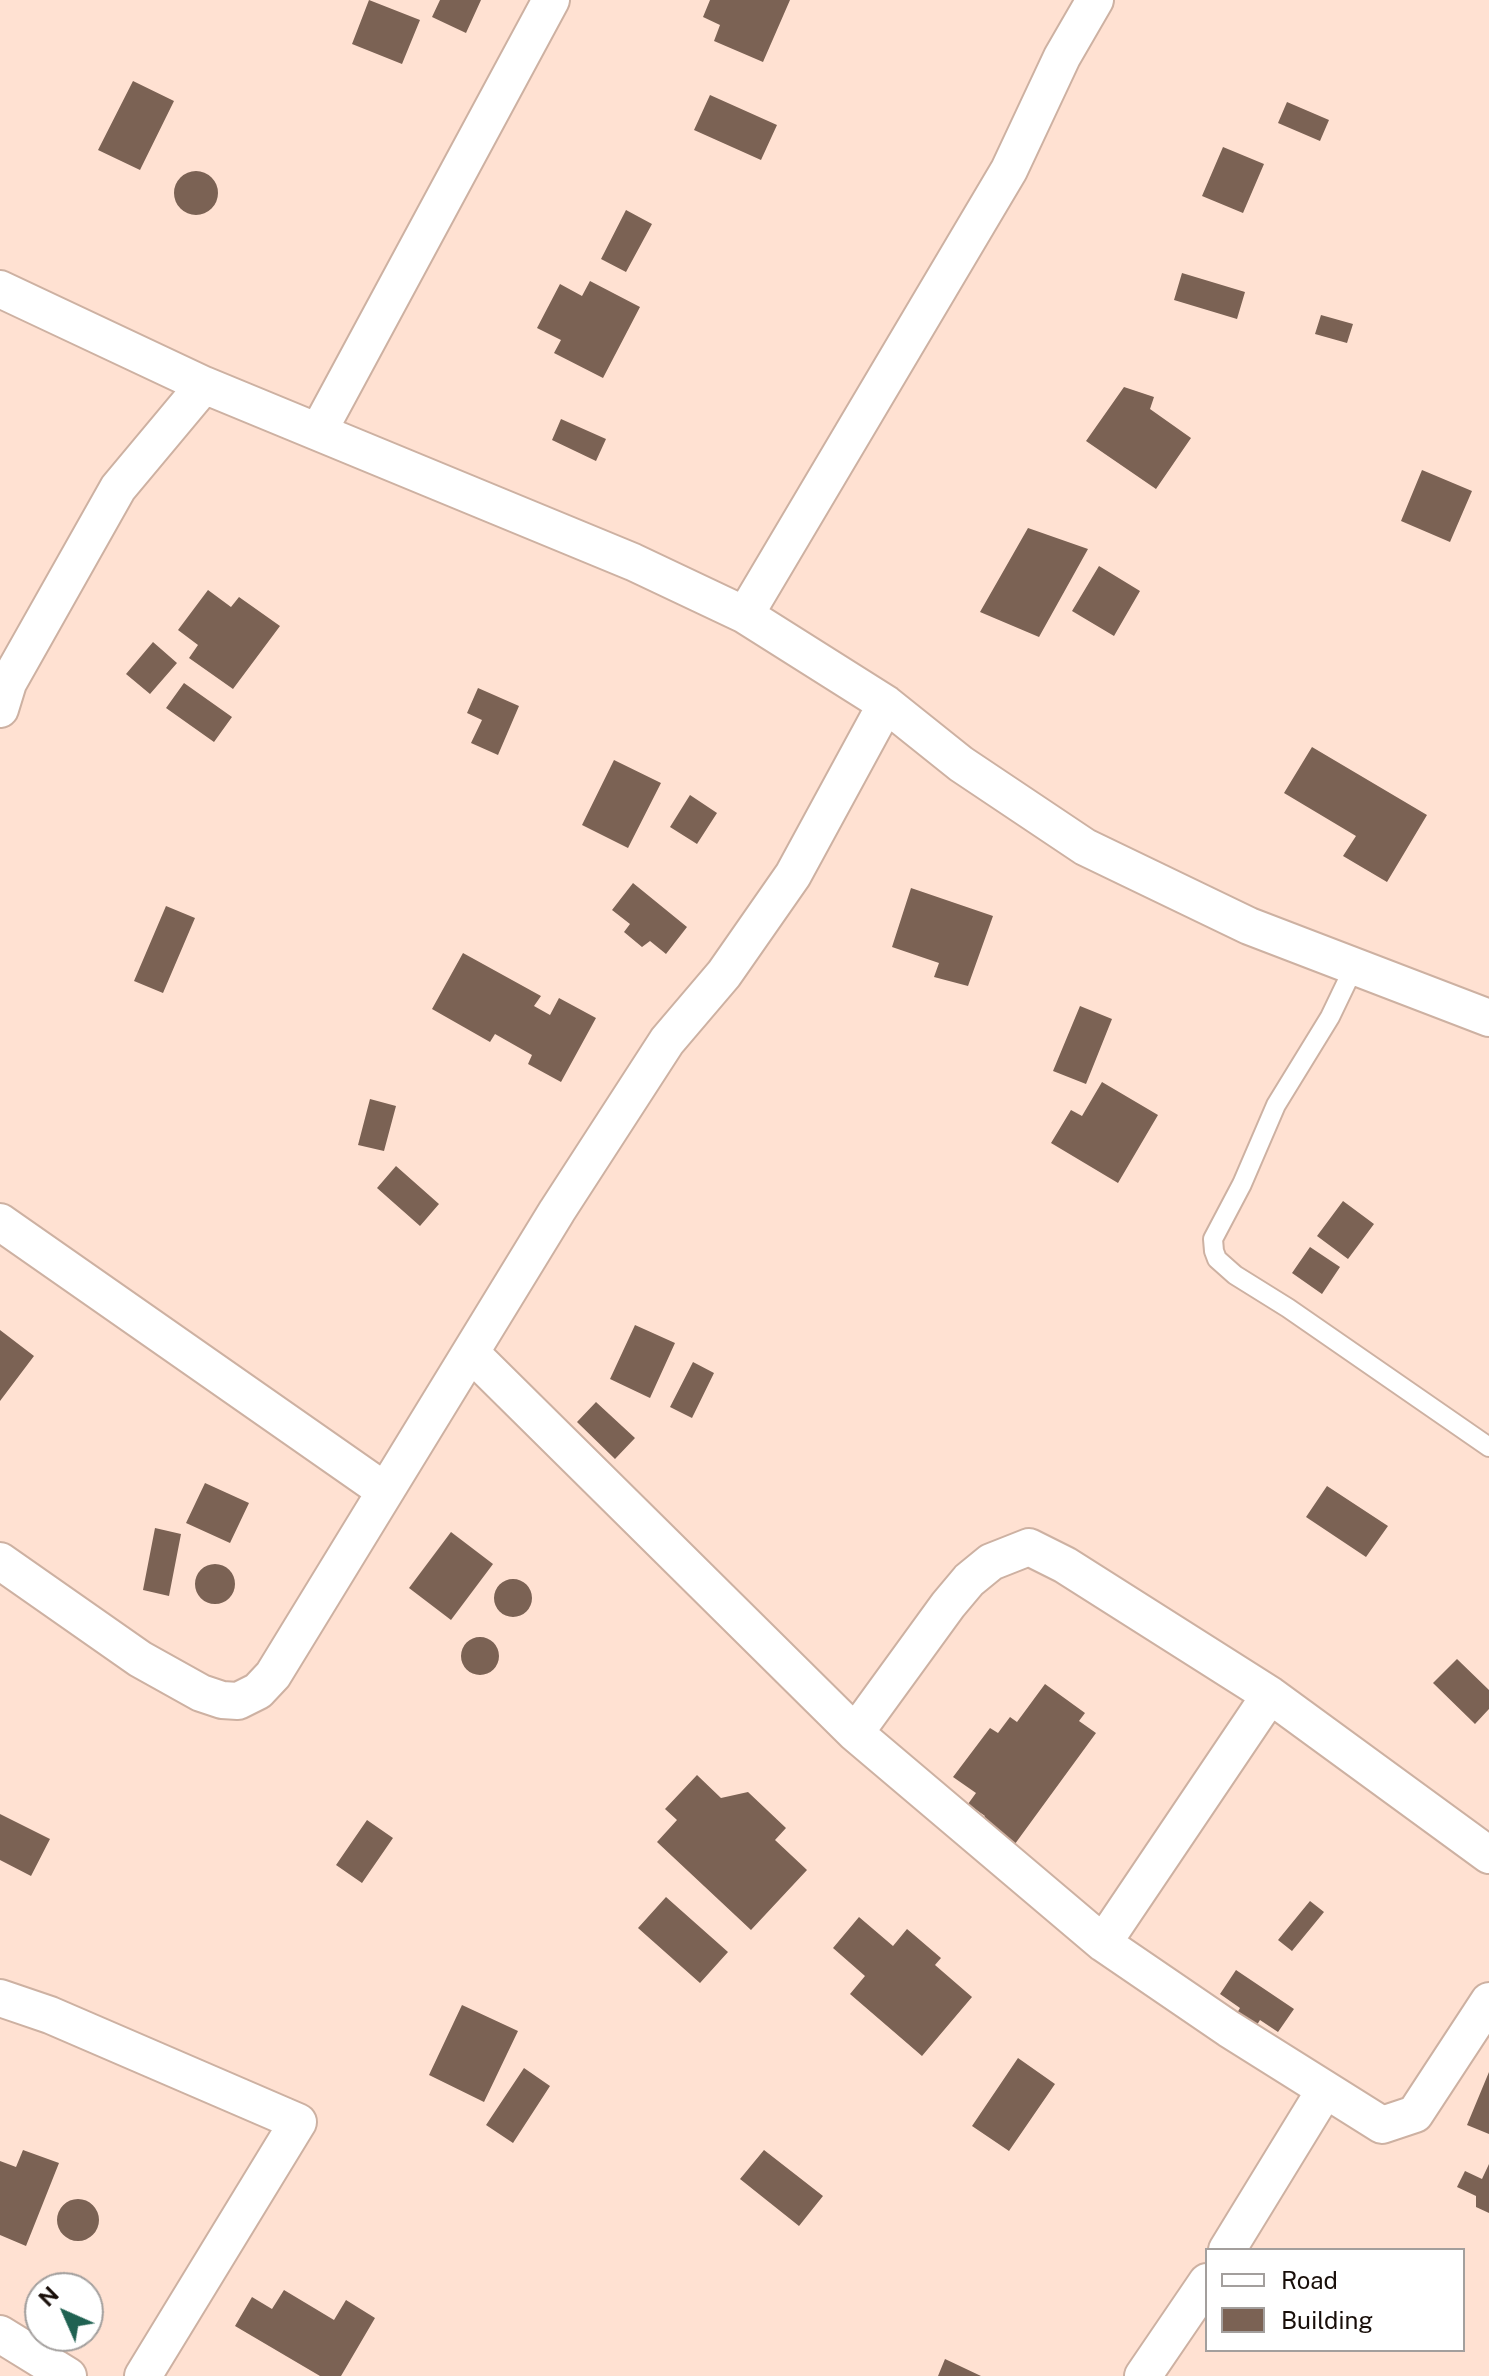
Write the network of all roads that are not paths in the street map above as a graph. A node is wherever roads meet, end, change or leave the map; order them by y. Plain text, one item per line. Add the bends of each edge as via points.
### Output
1 (551, 0) edge
2 (1095, 0) edge
3 (0, 289) edge
4 (204, 385) junction
5 (318, 432) junction
6 (745, 615) junction
7 (886, 704) junction
8 (0, 709) edge
9 (1354, 967) junction
10 (1489, 1018) edge
11 (0, 1222) edge
12 (471, 1353) junction
13 (1489, 1447) edge
14 (385, 1491) junction
15 (1, 1565) edge
16 (1270, 1695) junction
17 (855, 1733) junction
18 (1489, 1855) edge
19 (1103, 1943) junction
20 (0, 1998) edge
21 (1489, 2001) edge
22 (1325, 2090) junction
23 (1228, 2248) edge
24 (1205, 2285) edge
25 (0, 2334) edge
26 (68, 2376) edge
27 (143, 2376) edge
28 (1143, 2376) edge

1 - 5 street
2 - 6 street via 1009,170
3 - 4 street
4 - 5 street
4 - 8 street via 118,488 8,683
5 - 6 street via 633,562
6 - 7 street
7 - 9 street via 961,764 1085,847 1249,926
7 - 12 street via 793,875 724,974 667,1041
9 - 10 street
9 - 13 lane via 1276,1105 1213,1239 1214,1251 1235,1275
11 - 14 street
12 - 14 street
12 - 17 street
14 - 15 street via 273,1675 238,1701 201,1693 140,1659
16 - 17 street via 1029,1547 991,1562 969,1580
16 - 18 street
16 - 19 street
17 - 19 street
19 - 22 street
20 - 27 street via 298,2122
21 - 22 street via 1415,2114 1382,2125
22 - 23 street
24 - 28 street
25 - 26 street

